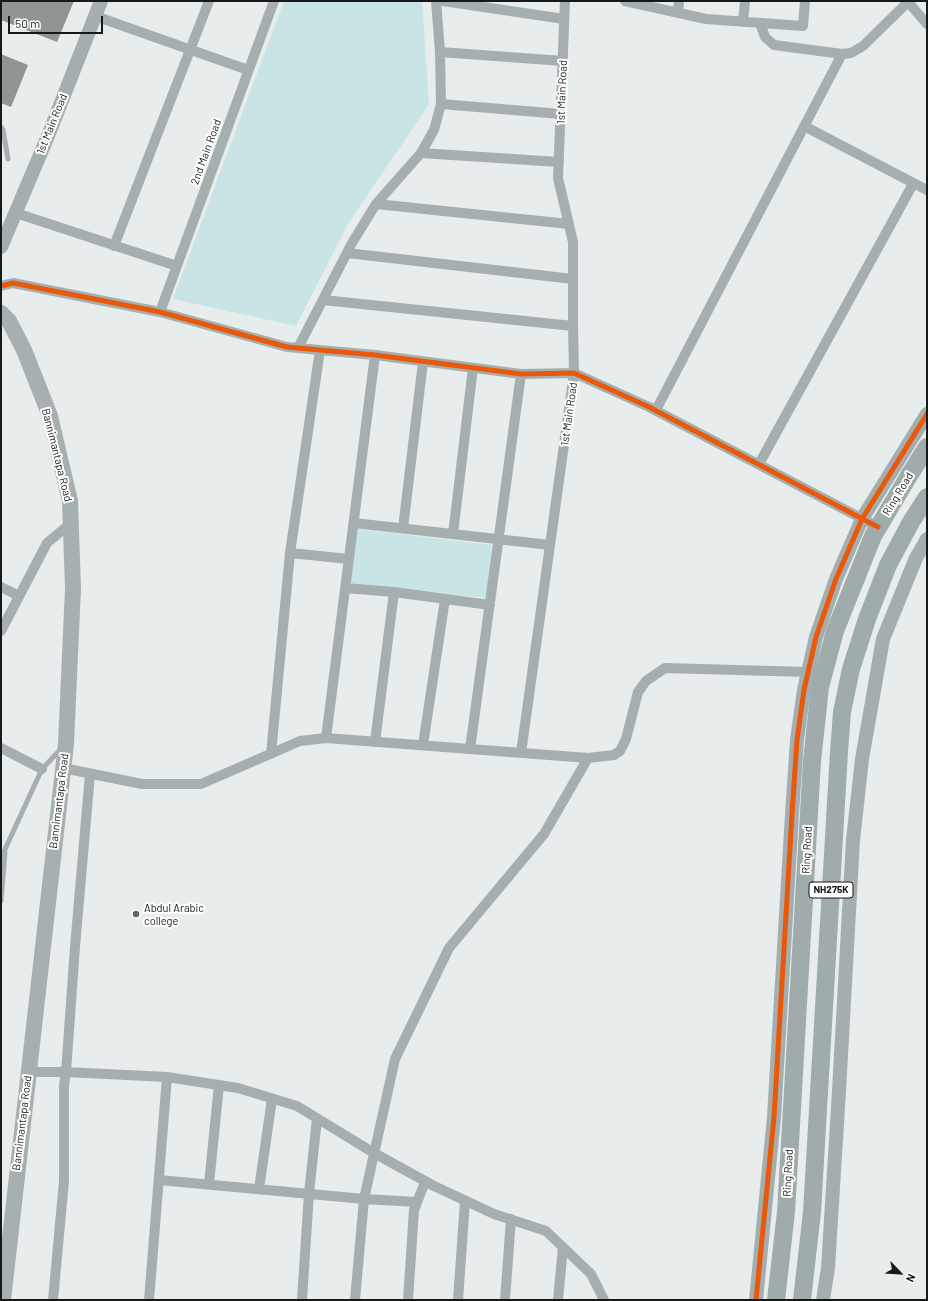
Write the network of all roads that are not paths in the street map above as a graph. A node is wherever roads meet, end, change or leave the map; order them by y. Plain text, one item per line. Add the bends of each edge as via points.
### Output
1 (101, 1) edge
2 (209, 1) edge
3 (274, 1) edge
4 (436, 1) edge
5 (443, 1) edge
6 (565, 1) edge
7 (625, 1) edge
8 (679, 1) edge
9 (745, 1) edge
10 (805, 1) edge
11 (909, 2) edge
12 (678, 13) junction
13 (95, 16) junction
14 (564, 19) junction
15 (743, 22) junction
16 (760, 23) junction
17 (927, 24) edge
18 (190, 50) junction
19 (440, 52) junction
20 (842, 54) junction
21 (563, 62) junction
22 (248, 70) junction
23 (441, 104) junction
24 (561, 114) junction
25 (804, 126) junction
26 (1, 128) edge
27 (421, 153) junction
28 (8, 159) dead end
29 (559, 162) junction
30 (913, 184) junction
31 (927, 190) edge
32 (376, 204) junction
33 (16, 213) junction
34 (569, 224) junction
35 (114, 246) junction
36 (1, 247) edge
37 (347, 253) junction
38 (177, 266) junction
39 (573, 279) junction
40 (1, 286) edge
41 (323, 300) junction
42 (160, 312) junction
43 (1, 313) edge
44 (573, 326) junction
45 (298, 348) junction
46 (320, 350) junction
47 (375, 356) junction
48 (423, 362) junction
49 (473, 368) junction
50 (574, 373) junction
51 (521, 374) junction
52 (656, 410) junction
53 (927, 414) edge
54 (927, 447) edge
55 (759, 464) junction
56 (927, 497) edge
57 (862, 519) junction
58 (71, 523) junction
59 (354, 523) junction
60 (878, 527) junction
61 (403, 528) junction
62 (453, 534) junction
63 (499, 539) junction
64 (927, 539) edge
65 (550, 545) junction
66 (290, 553) junction
67 (349, 559) junction
68 (1, 587) edge
69 (346, 588) junction
70 (394, 592) junction
71 (19, 596) junction
72 (445, 599) junction
73 (490, 605) junction
74 (1, 631) edge
75 (808, 672) junction
76 (326, 738) junction
77 (375, 742) junction
78 (66, 744) junction
79 (423, 745) junction
80 (1, 748) edge
81 (470, 749) junction
82 (521, 753) junction
83 (271, 754) junction
84 (588, 758) junction
85 (63, 768) junction
86 (42, 769) junction
87 (90, 774) junction
88 (5, 851) junction
89 (1, 858) edge
90 (1, 901) edge
91 (28, 1072) junction
92 (66, 1072) junction
93 (167, 1077) junction
94 (219, 1085) junction
95 (272, 1099) junction
96 (317, 1119) junction
97 (374, 1153) junction
98 (159, 1180) junction
99 (426, 1182) junction
100 (209, 1184) junction
101 (259, 1189) junction
102 (309, 1193) junction
103 (364, 1199) junction
104 (466, 1201) junction
105 (417, 1202) junction
106 (511, 1219) junction
107 (563, 1247) junction
108 (3, 1300) edge
109 (53, 1300) edge
110 (149, 1300) edge
111 (302, 1300) edge
112 (355, 1300) edge
113 (408, 1300) edge
114 (458, 1300) edge
115 (505, 1300) edge
116 (558, 1300) edge
117 (604, 1300) edge
118 (756, 1300) edge
119 (776, 1300) edge
120 (802, 1300) edge
121 (823, 1300) edge

1 - 13 street, 1st Main Road
2 - 18 street
3 - 22 street, 2nd Main Road
4 - 19 street
5 - 14 street
6 - 14 street, 1st Main Road
7 - 12 street
8 - 12 street
9 - 15 street
10 - 16 street via 803,26
11 - 17 street
11 - 20 street via 864,46 851,53
12 - 15 street via 706,19
13 - 18 street
13 - 33 street, 1st Main Road
14 - 21 street, 1st Main Road
15 - 16 street
16 - 20 street via 765,37 774,45
18 - 22 street
18 - 35 street
19 - 21 street
19 - 23 street
20 - 25 street
21 - 24 street, 1st Main Road
22 - 38 street, 2nd Main Road
23 - 24 street
23 - 27 street via 434,130
24 - 29 street, 1st Main Road
25 - 30 street
25 - 52 street
26 - 28 lane
27 - 29 street
27 - 32 street
29 - 34 street, 1st Main Road via 558,178
30 - 31 street
30 - 55 street
32 - 34 street
32 - 37 street
33 - 35 street
33 - 36 street, 1st Main Road
34 - 39 street, 1st Main Road via 574,242
35 - 38 street
37 - 39 street
37 - 41 street
38 - 42 street, 2nd Main Road
39 - 44 street, 1st Main Road
40 - 42 street via 13,283
41 - 44 street
41 - 45 street
42 - 45 street
43 - 58 main road, Bannimantapa Road via 9,321 24,350 50,416 70,501
44 - 50 street, 1st Main Road
45 - 46 street
46 - 47 street
46 - 66 street
47 - 48 street
47 - 59 street
48 - 49 street
48 - 61 street
49 - 51 street
49 - 62 street
50 - 51 street
50 - 52 street
50 - 65 street, 1st Main Road
51 - 63 street
52 - 55 street
53 - 57 street
54 - 60 highway, Ring Road / NH275K
55 - 57 street
56 - 120 highway, NH275K via 888,565 872,605 851,669 842,712 812,1212
57 - 60 street
57 - 75 street via 836,579 816,637
58 - 71 street via 47,542
58 - 78 main road, Bannimantapa Road via 73,588
59 - 61 street
59 - 67 street
60 - 119 highway, Ring Road / NH275K via 835,631 820,687 812,761 786,1212
61 - 62 street
62 - 63 street
63 - 65 street
63 - 73 street
64 - 121 street via 916,558 883,639 862,759 853,840 828,1268
65 - 82 street, 1st Main Road
66 - 67 street
66 - 83 street
67 - 69 street
68 - 71 street
69 - 70 street
69 - 76 street
70 - 72 street
70 - 77 street
71 - 74 street
72 - 73 street
72 - 79 street
73 - 81 street
75 - 84 street via 665,668 646,681 638,692 626,739 620,751 614,755
75 - 118 street via 797,740 774,1116
76 - 77 street
76 - 83 street via 300,741
77 - 79 street
78 - 85 main road, Bannimantapa Road
78 - 86 lane
79 - 81 street
80 - 86 street
81 - 82 street
82 - 84 street
83 - 87 street via 201,784 142,784
84 - 97 street via 544,834 449,948 395,1059
85 - 87 street
85 - 91 main road, Bannimantapa Road
86 - 88 lane
87 - 92 street via 74,947
88 - 89 lane
88 - 90 lane
91 - 92 street
91 - 108 main road, Bannimantapa Road
92 - 93 street
92 - 109 street via 64,1181
93 - 94 street
93 - 98 street
94 - 95 street
94 - 100 street
95 - 96 street via 297,1106
95 - 101 street
96 - 97 street
96 - 102 street
97 - 99 street
97 - 103 street
98 - 100 street
98 - 110 street
99 - 104 street
99 - 105 street
100 - 101 street
101 - 102 street
102 - 103 street
102 - 111 street
103 - 105 street
103 - 112 street
104 - 106 street
104 - 114 street
105 - 113 street via 414,1210
106 - 107 street via 546,1231
106 - 115 street
107 - 116 street
107 - 117 street via 591,1274

